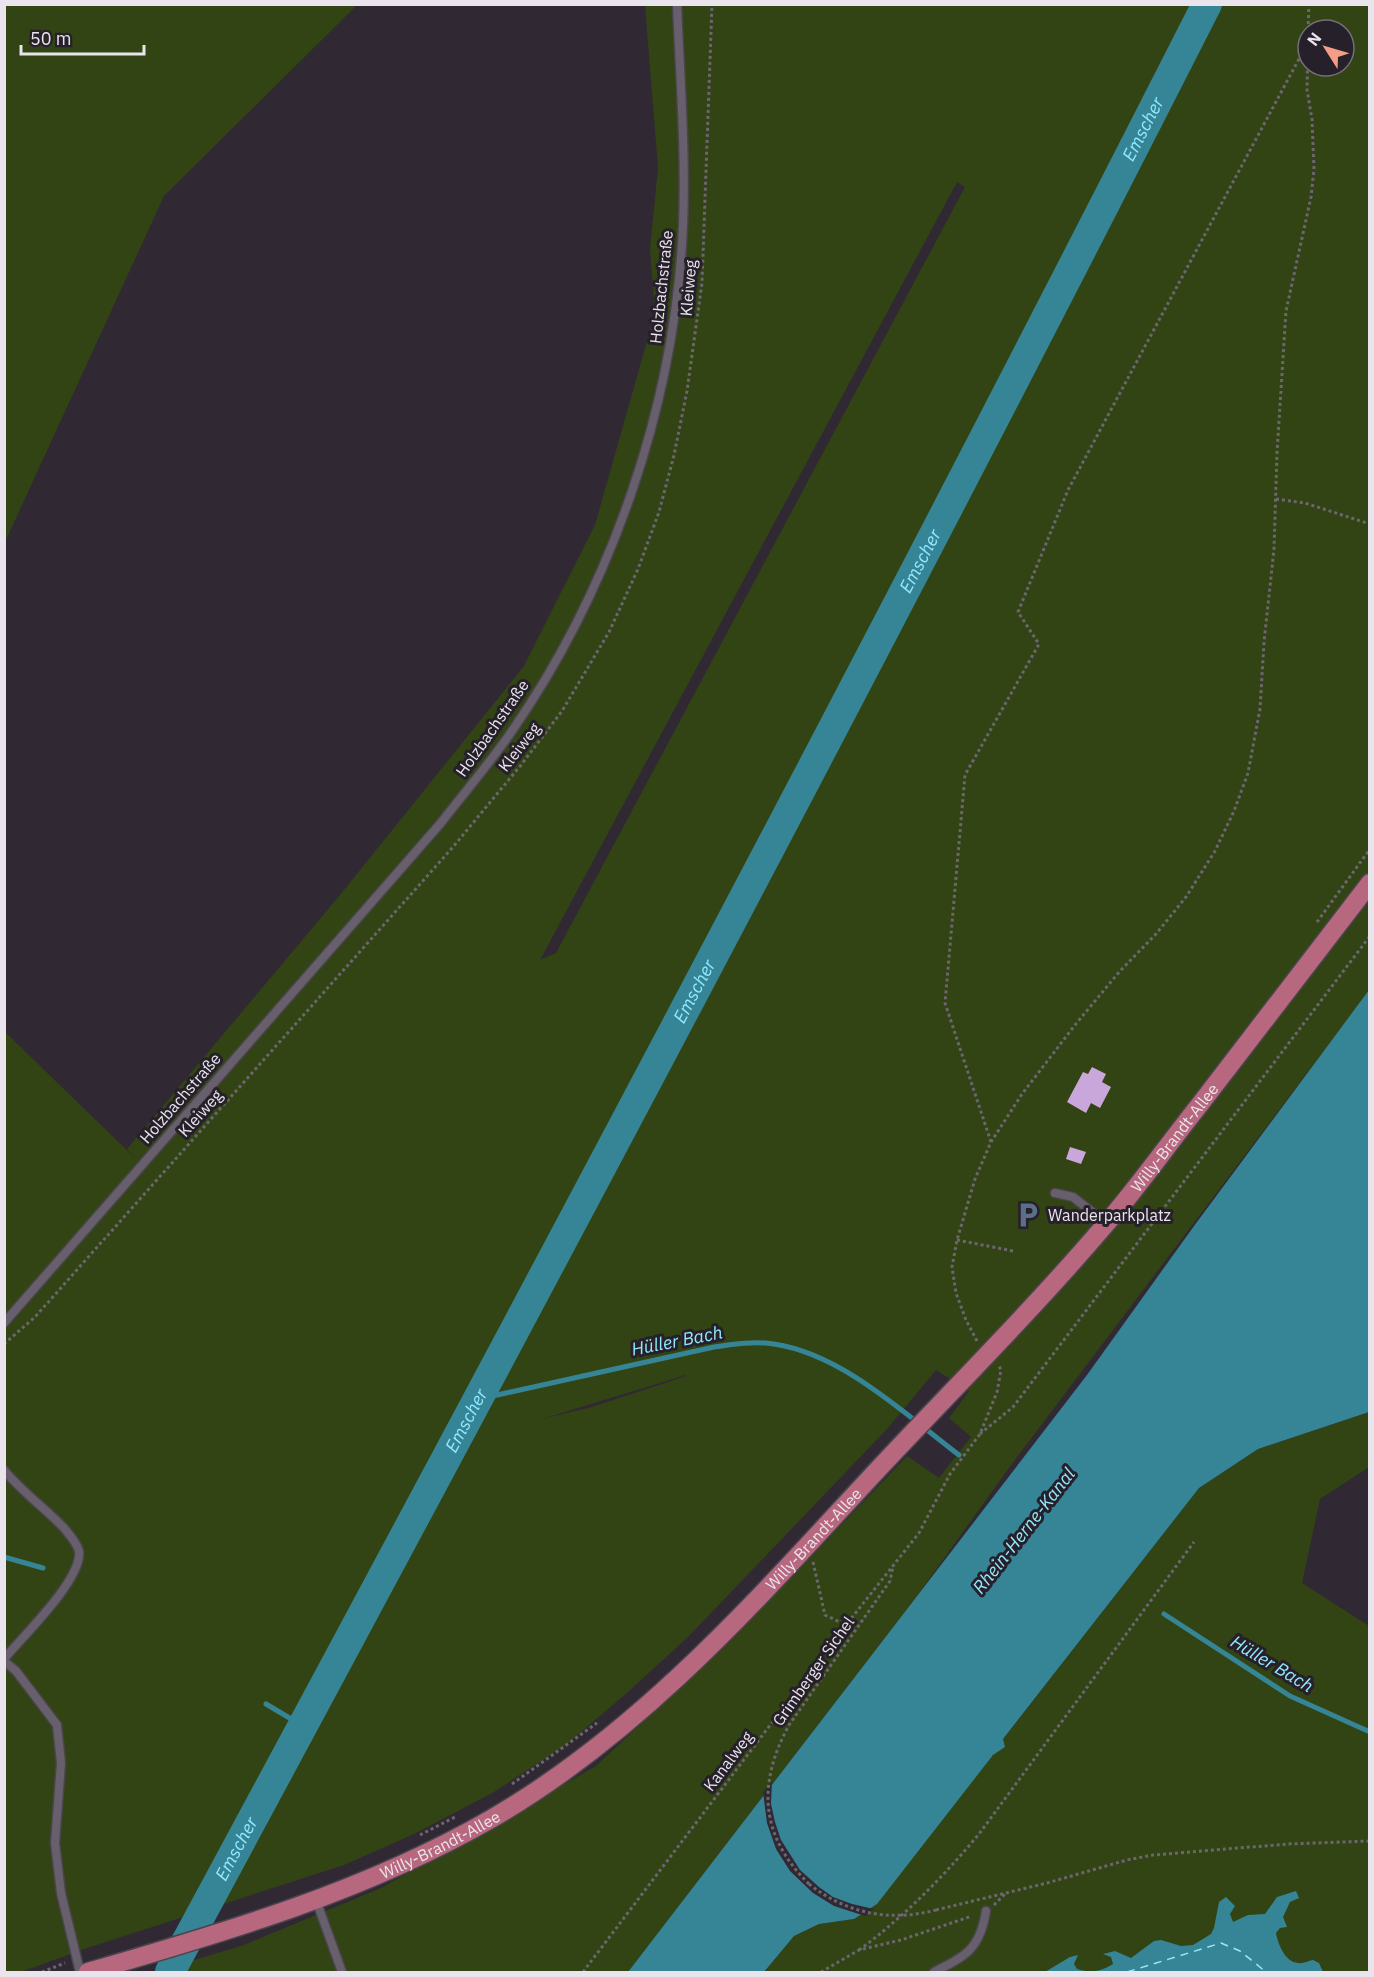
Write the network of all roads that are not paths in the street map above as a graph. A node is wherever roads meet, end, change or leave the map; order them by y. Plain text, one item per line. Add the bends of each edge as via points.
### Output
1 (677, 4) edge
2 (1370, 883) edge
3 (1055, 1193) dead end
4 (1106, 1224) junction
5 (4, 1323) edge
6 (4, 1470) edge
7 (4, 1660) edge
8 (316, 1900) junction
9 (986, 1911) road end
10 (80, 1972) edge
11 (88, 1972) edge
12 (342, 1972) edge
13 (934, 1972) edge

1 - 5 lane, Holzbachstraße via 683,226 668,357 644,455 622,519 567,640 513,730 440,824
2 - 4 main road, Willy-Brandt-Allee
3 - 4 lane via 1073,1197
4 - 8 main road, Willy-Brandt-Allee via 726,1630 609,1738 492,1818 406,1864
6 - 7 lane via 63,1527 79,1549 78,1561 60,1595
7 - 10 lane via 57,1725 61,1763 55,1843 61,1893
8 - 11 main road, Willy-Brandt-Allee
8 - 12 lane
9 - 13 lane via 975,1946

